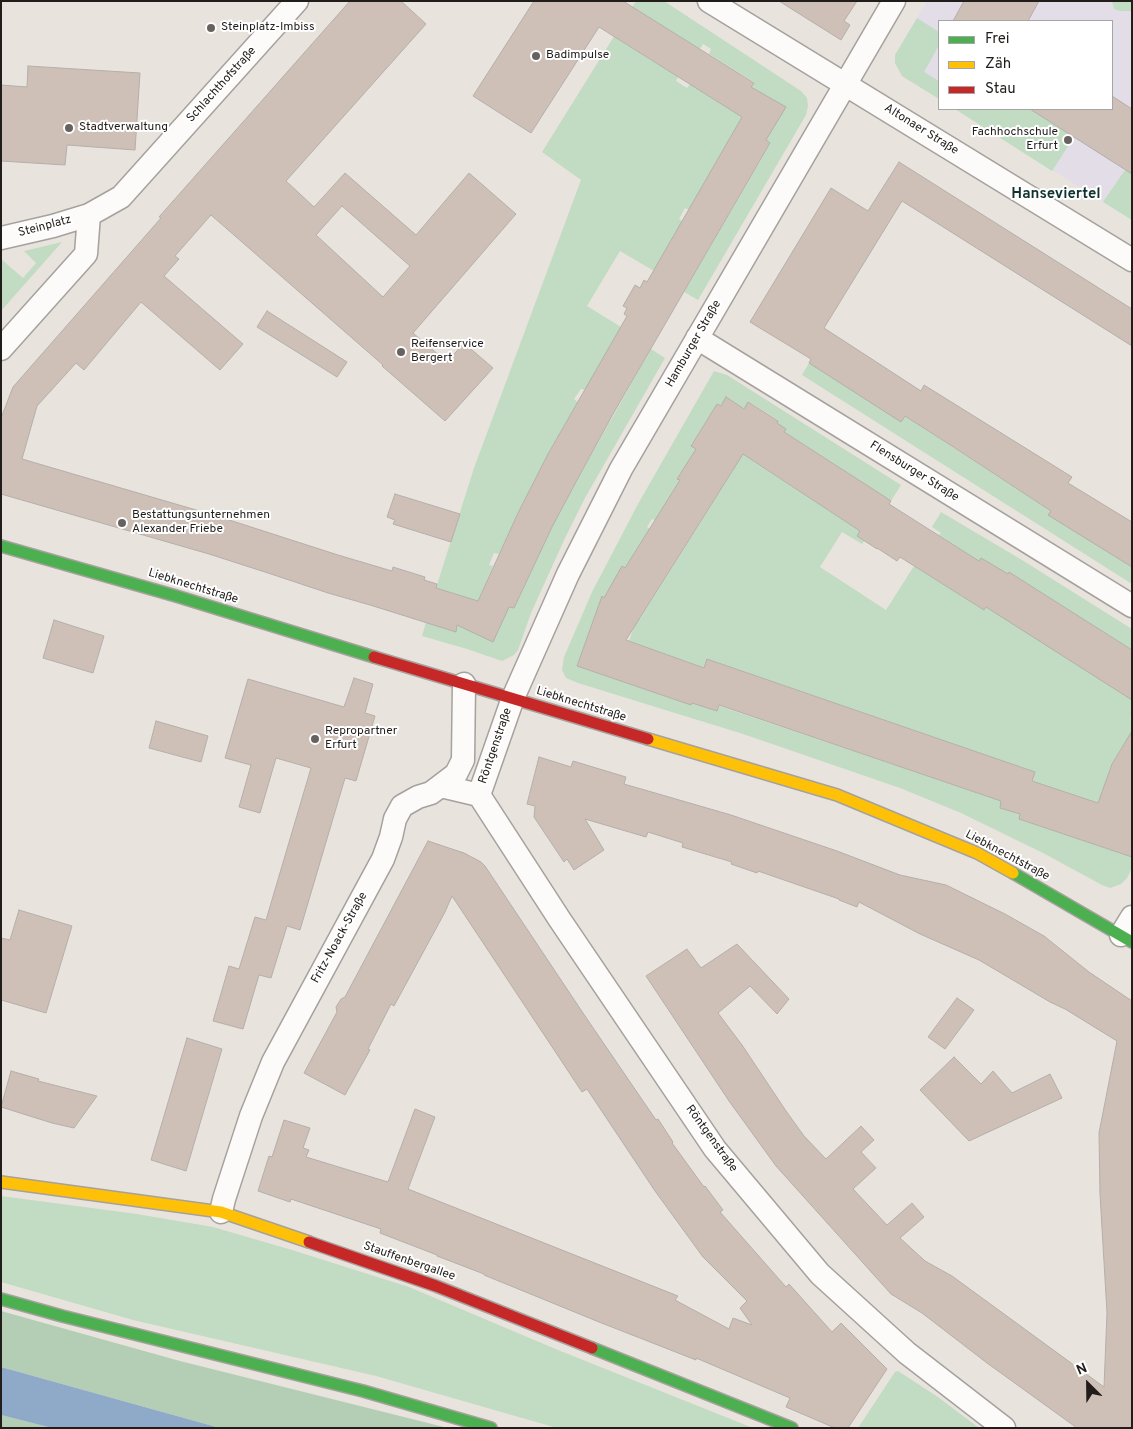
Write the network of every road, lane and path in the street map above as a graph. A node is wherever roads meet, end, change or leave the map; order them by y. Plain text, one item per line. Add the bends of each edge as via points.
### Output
1 (297, 1) edge
2 (709, 1) edge
3 (894, 1) edge
4 (846, 84) junction
5 (89, 215) junction
6 (1, 238) edge
7 (1132, 260) edge
8 (697, 338) junction
9 (1, 349) edge
10 (1, 546) edge
11 (1132, 606) edge
12 (464, 684) junction
13 (513, 698) junction
14 (441, 786) junction
15 (479, 795) junction
16 (1128, 931) edge
17 (1, 1182) edge
18 (221, 1212) junction
19 (1, 1299) edge
20 (491, 1428) edge
21 (792, 1428) edge
22 (1004, 1428) edge

1 - 5 street, Schlachthofstraße via 121,197
2 - 4 street, Altonaer Straße
3 - 4 street, Hamburger Straße
4 - 7 street, Altonaer Straße
4 - 8 street, Hamburger Straße
5 - 6 street, Steinplatz
5 - 9 street via 86,254
8 - 11 street, Flensburger Straße
8 - 13 street, Hamburger Straße via 620,469 568,574
10 - 12 main road, Liebknechtstraße
12 - 13 main road, Liebknechtstraße
12 - 14 street, Fritz-Noack-Straße via 463,760 456,774
13 - 15 street, Röntgenstraße
13 - 16 main road, Liebknechtstraße via 837,795 976,853
14 - 15 street, Röntgenstraße
14 - 18 street, Fritz-Noack-Straße via 402,806 395,819 383,859 273,1062 251,1116
15 - 22 street, Röntgenstraße via 715,1148 820,1274 907,1353
17 - 18 main road, Stauffenbergallee
18 - 21 main road, Stauffenbergallee via 436,1286
19 - 20 main road via 363,1391

